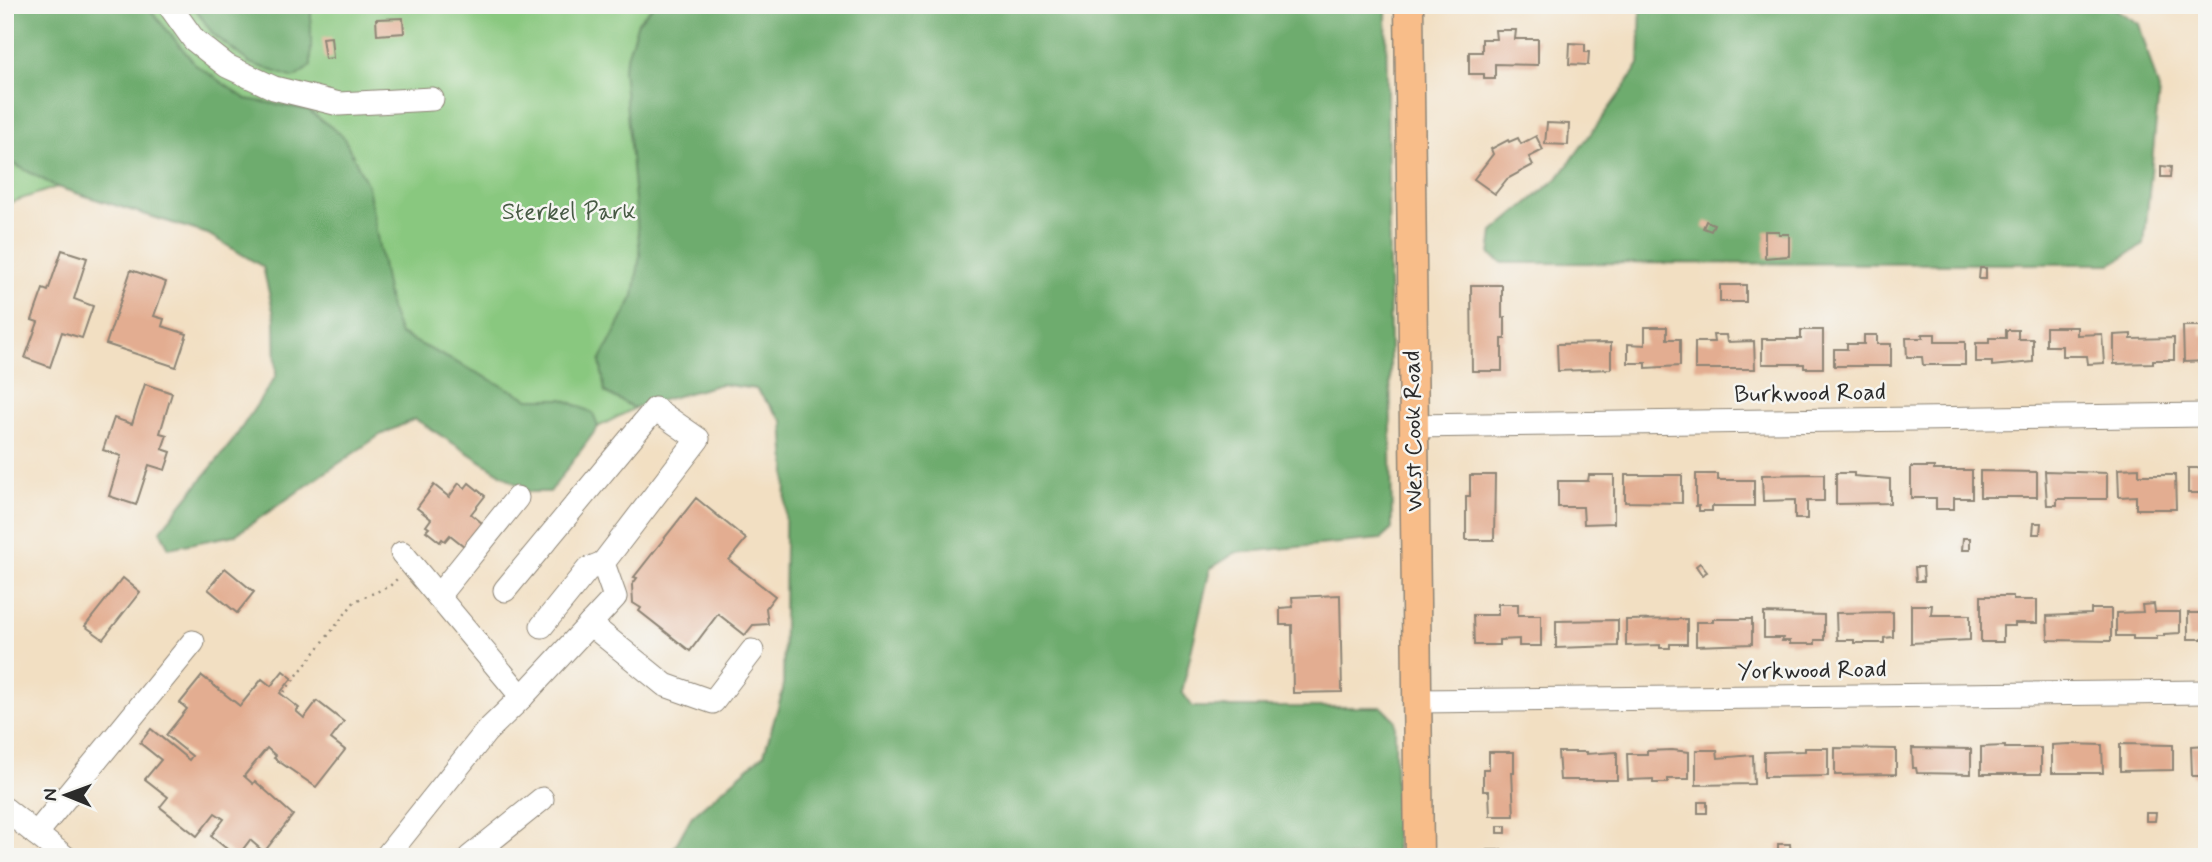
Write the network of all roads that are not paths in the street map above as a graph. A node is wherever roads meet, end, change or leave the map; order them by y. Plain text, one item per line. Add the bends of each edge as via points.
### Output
1 (169, 5) edge
2 (1409, 5) edge
3 (432, 99) dead end
4 (2207, 415) edge
5 (1413, 426) junction
6 (517, 498) dead end
7 (407, 559) road end
8 (603, 563) junction
9 (505, 590) dead end
10 (438, 596) junction
11 (590, 625) junction
12 (541, 626) dead end
13 (193, 642) dead end
14 (752, 651) dead end
15 (2207, 692) edge
16 (522, 697) junction
17 (1417, 701) junction
18 (542, 799) dead end
19 (5, 809) edge
20 (36, 834) junction
21 (65, 857) edge
22 (386, 857) edge
23 (470, 857) edge
24 (1419, 857) edge

1 - 3 street via 194,40 227,66 274,88 339,104
2 - 5 main road, West Cook Road
4 - 5 street, Burkwood Road
5 - 17 main road, West Cook Road
6 - 10 street
7 - 10 street
8 - 9 street via 698,439 655,408
8 - 11 street via 615,597
8 - 12 street via 588,569
10 - 16 street
11 - 14 street via 665,685 713,702
11 - 16 street
13 - 20 street
15 - 17 street, Yorkwood Road
16 - 22 street via 467,754
17 - 24 main road, West Cook Road
18 - 23 street
19 - 20 street
20 - 21 street

